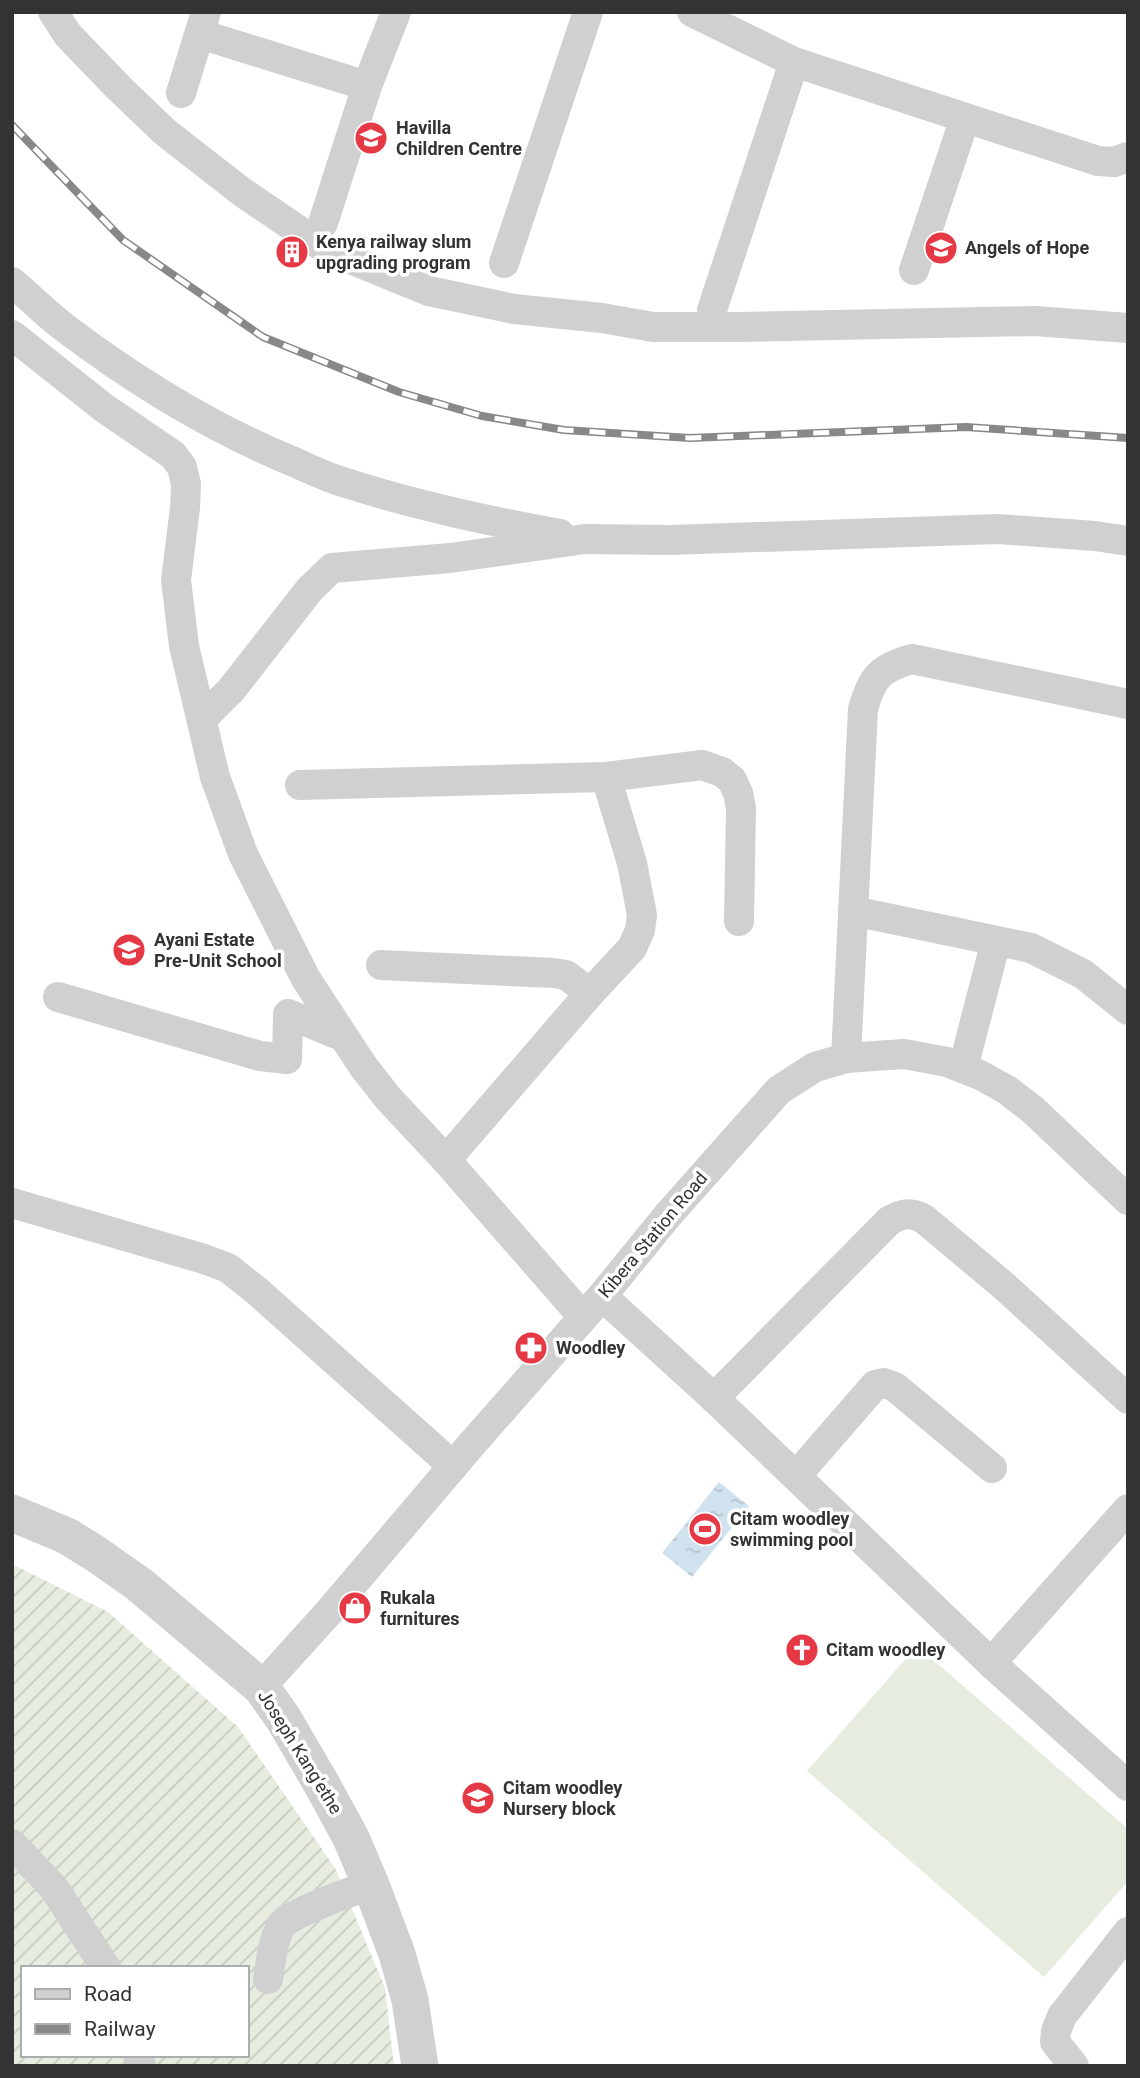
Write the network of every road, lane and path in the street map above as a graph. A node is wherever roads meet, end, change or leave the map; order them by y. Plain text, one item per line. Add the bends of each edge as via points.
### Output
1 (53, 12) edge
2 (396, 12) edge
3 (588, 12) edge
4 (692, 12) edge
5 (203, 23) edge
6 (794, 62) junction
7 (367, 86) junction
8 (181, 93) dead end
9 (965, 118) junction
10 (1128, 157) edge
11 (323, 223) dead end
12 (504, 263) dead end
13 (914, 270) dead end
14 (12, 282) edge
15 (712, 310) dead end
16 (1128, 328) edge
17 (12, 335) edge
18 (585, 539) junction
19 (1128, 541) edge
20 (1128, 704) edge
21 (202, 719) junction
22 (606, 777) junction
23 (300, 785) dead end
24 (853, 911) junction
25 (739, 921) dead end
26 (996, 941) junction
27 (381, 965) dead end
28 (590, 993) junction
29 (58, 997) dead end
30 (1128, 1010) edge
31 (342, 1036) junction
32 (846, 1058) junction
33 (963, 1068) junction
34 (446, 1160) junction
35 (1128, 1200) edge
36 (12, 1203) edge
37 (592, 1306) junction
38 (713, 1398) junction
39 (1128, 1399) edge
40 (453, 1466) junction
41 (992, 1468) dead end
42 (796, 1476) junction
43 (1128, 1509) edge
44 (12, 1513) edge
45 (991, 1663) junction
46 (261, 1687) junction
47 (1128, 1786) edge
48 (12, 1844) edge
49 (371, 1885) junction
50 (1128, 1932) edge
51 (105, 1966) edge
52 (268, 1979) dead end
53 (420, 2066) edge
54 (1074, 2066) edge

1 - 16 street via 68,35 165,132 242,192 326,249 429,291 514,309 653,327 1035,321
2 - 7 street
3 - 12 street
4 - 6 street
5 - 7 street
5 - 8 street
6 - 9 street
6 - 15 street
7 - 11 street
9 - 10 street via 1098,161
9 - 13 street
14 - 18 street via 113,363 183,409 264,450 341,482 410,502
17 - 21 street via 183,467 185,508 176,580 184,646
18 - 19 street via 998,529
18 - 21 street via 450,558 332,568
20 - 24 street via 912,659 878,674 863,709
21 - 31 street via 215,777 243,854 306,979
22 - 23 street
22 - 25 street via 702,765 732,780 741,808
22 - 28 street via 642,915 632,948
24 - 26 street
24 - 32 street
26 - 30 street via 1031,948 1083,974
26 - 33 street
27 - 28 street via 554,973 566,975
28 - 34 street
29 - 31 street via 275,1059 287,1059 288,1014
31 - 34 street via 388,1097
32 - 33 street, Kibera Station Road via 904,1054
32 - 37 street, Kibera Station Road via 816,1068 779,1090
33 - 35 street, Kibera Station Road via 1007,1090 1032,1110
34 - 37 street
36 - 40 street via 228,1268
37 - 38 street
37 - 40 street, Kibera Station Road
38 - 39 street via 888,1221 907,1213 924,1219 1004,1286
38 - 42 street
40 - 46 street, Kibera Station Road
41 - 42 street via 895,1387 884,1383 875,1385
42 - 45 street
43 - 45 street
44 - 46 street, Joseph Kang'ethe via 96,1554
45 - 47 street
46 - 49 street, Joseph Kang'ethe via 321,1783
48 - 51 street via 54,1888
49 - 52 street via 283,1923
49 - 53 street, Joseph Kang'ethe via 410,2000
50 - 54 street via 1059,2023 1055,2042

